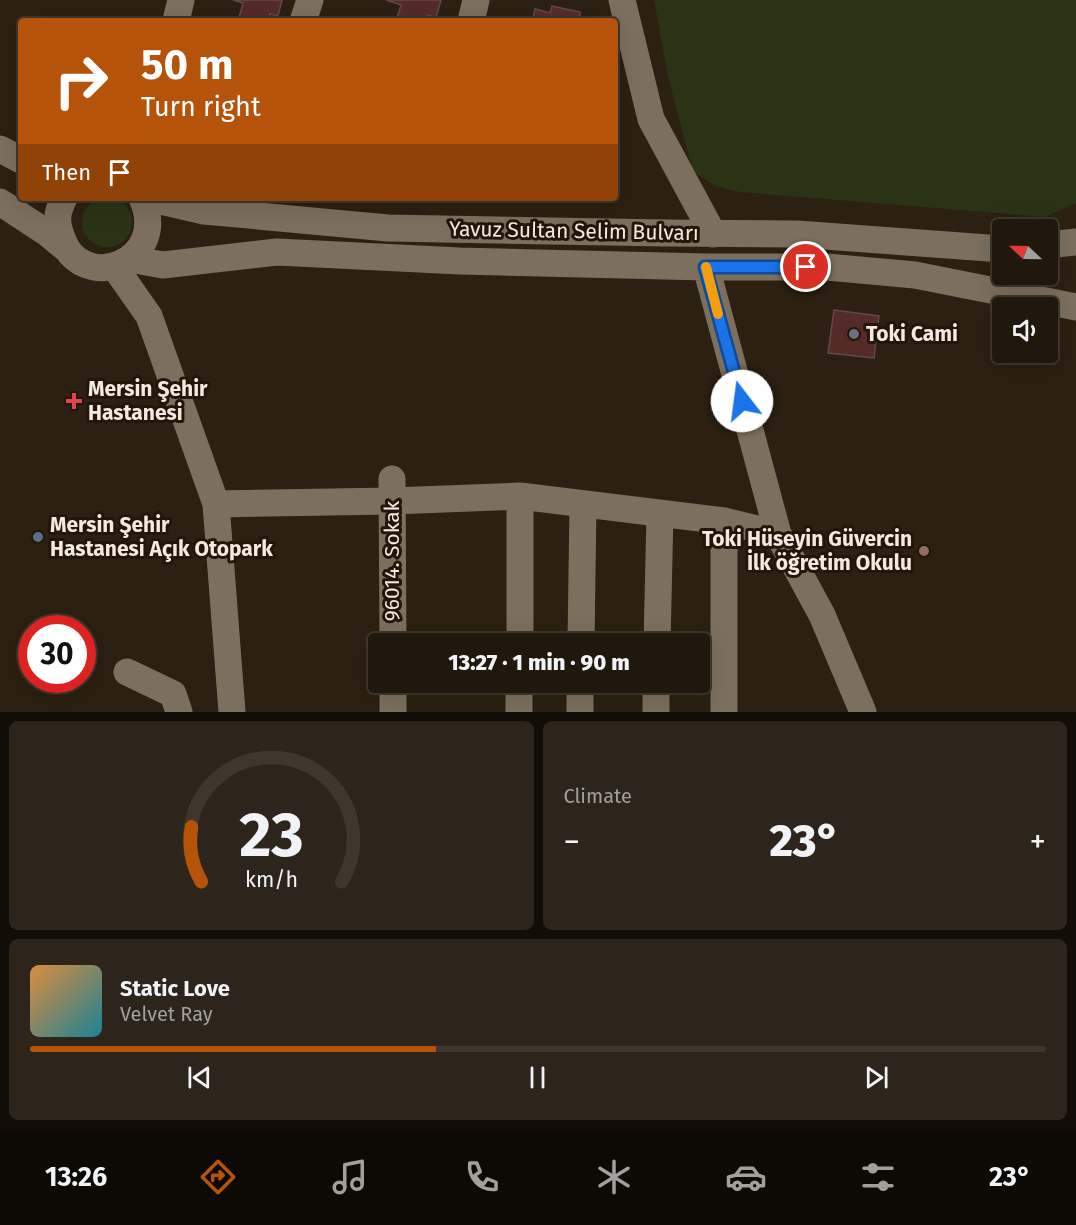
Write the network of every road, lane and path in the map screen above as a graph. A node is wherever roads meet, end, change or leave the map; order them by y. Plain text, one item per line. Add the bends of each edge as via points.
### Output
1 (181, 0) edge
2 (310, 0) edge
3 (476, 0) edge
4 (622, 0) edge
5 (177, 18) edge
6 (304, 18) edge
7 (472, 18) edge
8 (0, 149) edge
9 (18, 158) edge
10 (63, 201) edge
11 (143, 201) edge
12 (160, 201) edge
13 (0, 202) edge
14 (713, 234) junction
15 (1076, 242) edge
16 (1058, 244) edge
17 (65, 248) junction
18 (992, 248) edge
19 (122, 262) junction
20 (705, 267) junction
21 (1076, 307) edge
22 (392, 490) junction
23 (520, 496) junction
24 (216, 504) junction
25 (583, 504) junction
26 (660, 513) junction
27 (724, 521) junction
28 (778, 534) junction
29 (393, 633) edge
30 (520, 633) edge
31 (581, 633) edge
32 (657, 633) edge
33 (127, 672) dead end
34 (393, 693) edge
35 (519, 693) edge
36 (580, 693) edge
37 (656, 693) edge
38 (179, 712) edge
39 (232, 712) edge
40 (393, 712) edge
41 (519, 712) edge
42 (580, 712) edge
43 (656, 712) edge
44 (724, 712) edge
45 (863, 712) edge

1 - 5 street
2 - 6 street
3 - 7 street
4 - 14 street via 651,118
8 - 9 street
10 - 17 street via 57,224
11 - 19 street via 149,223 146,237 140,249
12 - 14 street, Yavuz Sultan Selim Bulvarı via 204,212 388,228
13 - 17 street
14 - 18 street, Yavuz Sultan Selim Bulvarı via 796,234
15 - 16 street
17 - 19 street via 83,263 98,267
19 - 20 street via 163,265 277,252
19 - 24 street via 149,316
20 - 21 street via 826,267 915,275
20 - 28 street
22 - 23 street
22 - 24 street
22 - 29 street, 96014. Sokak
23 - 25 street
23 - 30 street
24 - 39 street
25 - 26 street
25 - 31 street
26 - 27 street
26 - 32 street
27 - 28 street
27 - 44 street
28 - 45 street via 822,615
33 - 38 street via 173,694
34 - 40 street
35 - 41 street
36 - 42 street
37 - 43 street

